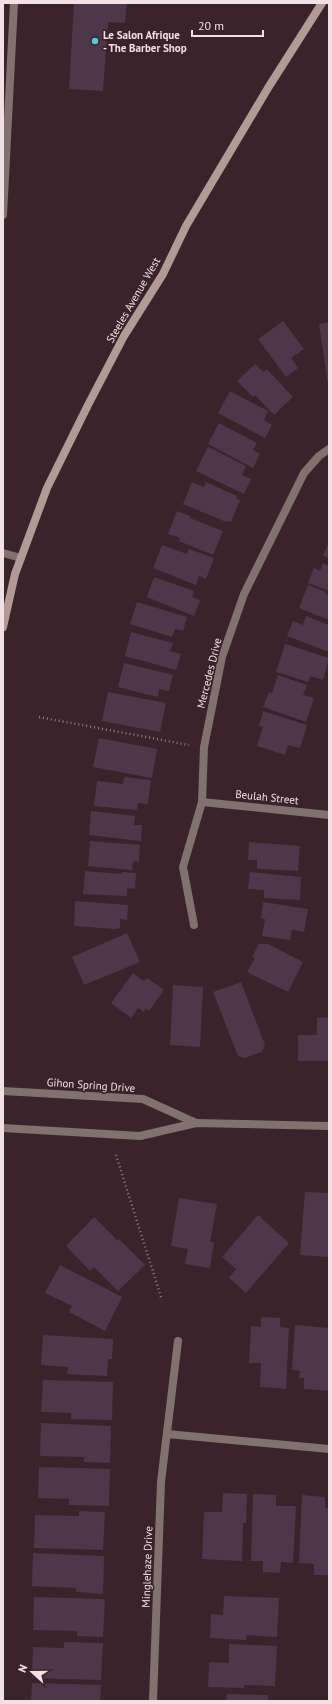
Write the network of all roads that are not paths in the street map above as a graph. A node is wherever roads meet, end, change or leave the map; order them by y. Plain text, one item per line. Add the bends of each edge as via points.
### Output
1 (14, 3) edge
2 (322, 3) edge
3 (3, 215) edge
4 (329, 450) edge
5 (3, 553) edge
6 (21, 558) junction
7 (3, 626) edge
8 (202, 802) junction
9 (329, 815) edge
10 (194, 925) dead end
11 (3, 1091) edge
12 (196, 1124) junction
13 (329, 1126) edge
14 (3, 1128) edge
15 (178, 1341) dead end
16 (167, 1434) junction
17 (329, 1449) edge
18 (153, 1701) edge

1 - 3 street
2 - 6 main road, Steeles Avenue West via 268,88 186,226 163,274 124,336 47,488
4 - 8 street, Mercedes Drive via 319,456 304,473 244,594 222,657 204,748
5 - 6 street
6 - 7 main road, Steeles Avenue West
8 - 9 street, Beulah Street
8 - 10 street, Mercedes Drive via 183,867
11 - 12 street, Gihon Spring Drive via 143,1099
12 - 13 street, Gihon Spring Drive
12 - 14 street, Gihon Spring Drive via 140,1136
15 - 16 street, Minglehaze Drive
16 - 17 street
16 - 18 street, Minglehaze Drive via 161,1482

